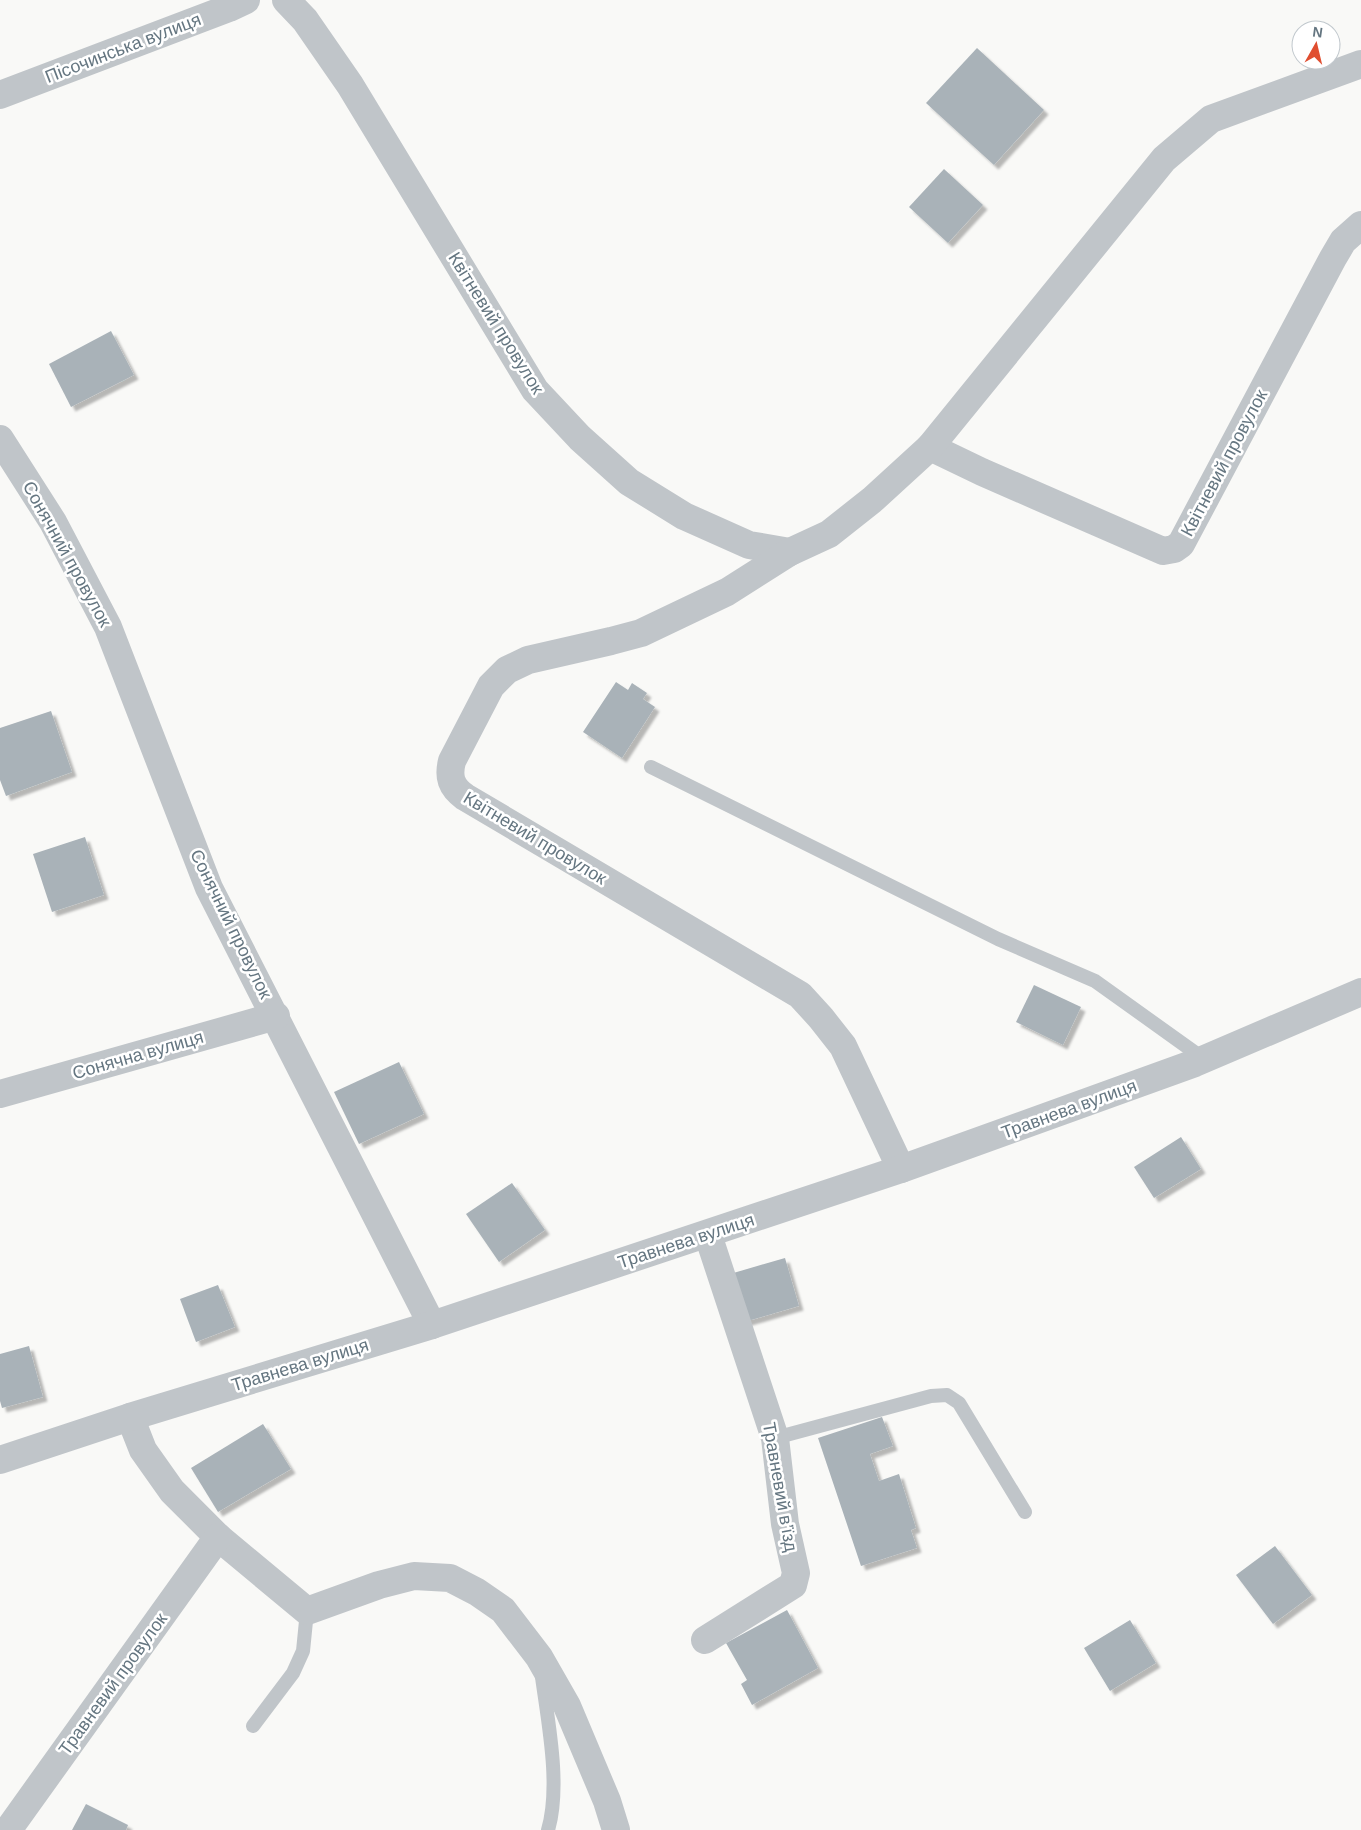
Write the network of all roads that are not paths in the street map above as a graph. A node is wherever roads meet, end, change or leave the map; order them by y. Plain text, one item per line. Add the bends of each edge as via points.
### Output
1 (246, 0) edge
2 (286, 0) edge
3 (1361, 64) edge
4 (0, 95) edge
5 (1361, 225) edge
6 (0, 439) edge
7 (930, 448) junction
8 (790, 552) junction
9 (651, 767) dead end
10 (1361, 992) edge
11 (276, 1016) junction
12 (1204, 1059) junction
13 (0, 1094) edge
14 (901, 1169) junction
15 (708, 1234) junction
16 (432, 1325) junction
17 (130, 1417) junction
18 (775, 1438) junction
19 (0, 1460) edge
20 (1025, 1512) dead end
21 (218, 1537) junction
22 (307, 1611) junction
23 (706, 1640) dead end
24 (539, 1657) junction
25 (253, 1726) dead end
26 (8, 1830) edge
27 (548, 1830) edge
28 (616, 1830) edge

1 - 4 street, Пісочинська вулиця
2 - 8 street, Квітневий провулок via 305,20 350,85 535,390 580,438 629,482 684,516 749,545
3 - 7 street, Квітневий провулок via 1211,119 1164,159
5 - 7 street, Квітневий провулок via 1344,241 1333,258 1182,544 1174,549 1163,551
6 - 11 street, Сонячний провулок via 53,522 108,627 210,888
7 - 8 street, Квітневий провулок via 829,534
8 - 14 street, Квітневий провулок via 727,592 640,633 528,660 507,670 491,686 452,761 451,782 465,797 800,995 842,1046
9 - 12 lane via 998,939 1095,982
10 - 12 street, Травнева вулиця
11 - 13 street, Сонячна вулиця
11 - 16 street, Сонячний провулок
12 - 14 street, Травнева вулиця
14 - 15 street, Травнева вулиця
15 - 16 street, Травнева вулиця
15 - 18 street, Травневий в’їзд
16 - 17 street, Травнева вулиця
17 - 19 street, Травнева вулиця
17 - 21 street via 143,1450 160,1475
18 - 20 lane via 931,1396 947,1395 959,1403
18 - 23 street, Травневий в’їзд via 785,1524 796,1573 793,1585
21 - 22 street
21 - 26 street, Травневий провулок
22 - 24 street via 414,1576 450,1578 503,1610
22 - 25 lane via 304,1651 293,1673
24 - 27 lane via 553,1775 552,1817
24 - 28 street via 567,1706

